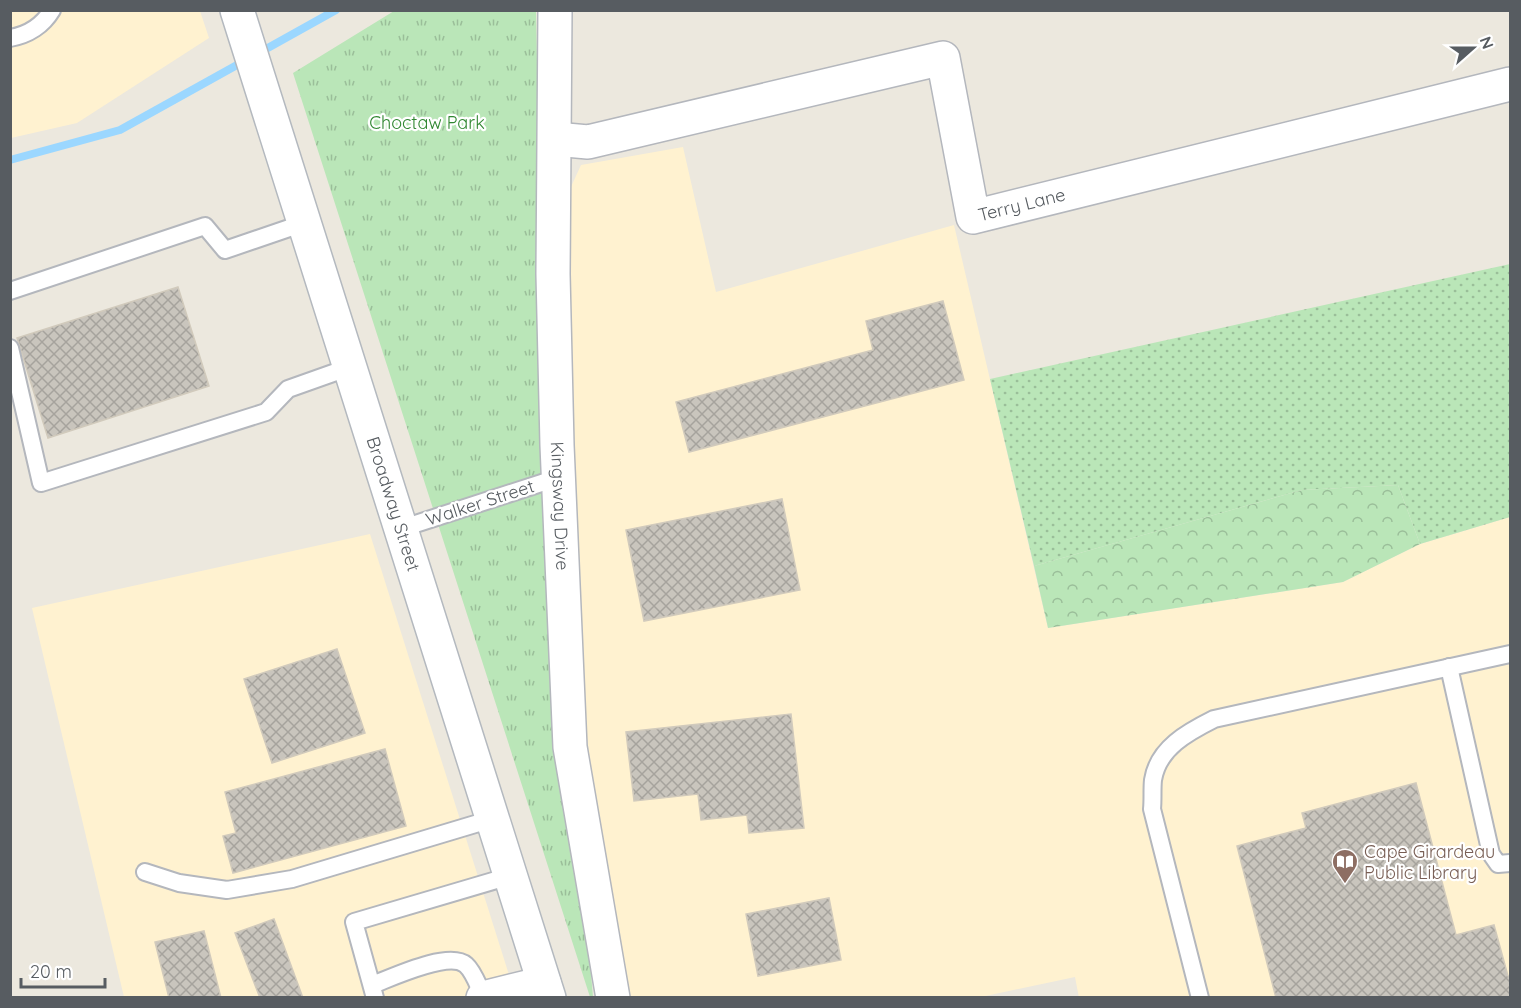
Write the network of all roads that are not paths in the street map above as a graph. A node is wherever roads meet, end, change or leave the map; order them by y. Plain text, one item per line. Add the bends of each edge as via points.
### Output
1 (52, 10) edge
2 (237, 10) edge
3 (555, 10) edge
4 (10, 38) edge
5 (1510, 84) edge
6 (555, 140) junction
7 (304, 223) junction
8 (10, 291) edge
9 (10, 348) edge
10 (350, 367) junction
11 (560, 477) junction
12 (400, 529) junction
13 (1510, 654) edge
14 (1449, 667) junction
15 (492, 819) junction
16 (1510, 863) edge
17 (145, 872) dead end
18 (510, 876) junction
19 (547, 990) edge
20 (373, 991) edge
21 (484, 997) edge
22 (613, 998) edge
23 (1200, 998) edge

1 - 4 lane via 31,32
2 - 7 street, Broadway Street
3 - 6 street, Kingsway Drive
5 - 6 street, Terry Lane via 973,217 943,58 588,142
6 - 11 street, Kingsway Drive via 553,274
7 - 8 lane via 225,250 205,226
7 - 10 street, Broadway Street
9 - 10 lane via 41,483 266,412 288,388
10 - 12 street, Broadway Street
11 - 12 lane, Walker Street
11 - 22 street, Kingsway Drive via 570,747
12 - 15 street, Broadway Street
13 - 14 lane
14 - 16 lane via 1491,854 1498,864
14 - 23 lane via 1214,719 1185,734 1165,752 1153,778 1152,809
15 - 17 lane via 292,879 227,890 179,883
15 - 18 street, Broadway Street
18 - 19 street, Broadway Street
18 - 20 lane via 354,922
19 - 21 street
20 - 21 lane via 438,961 458,961 466,965

